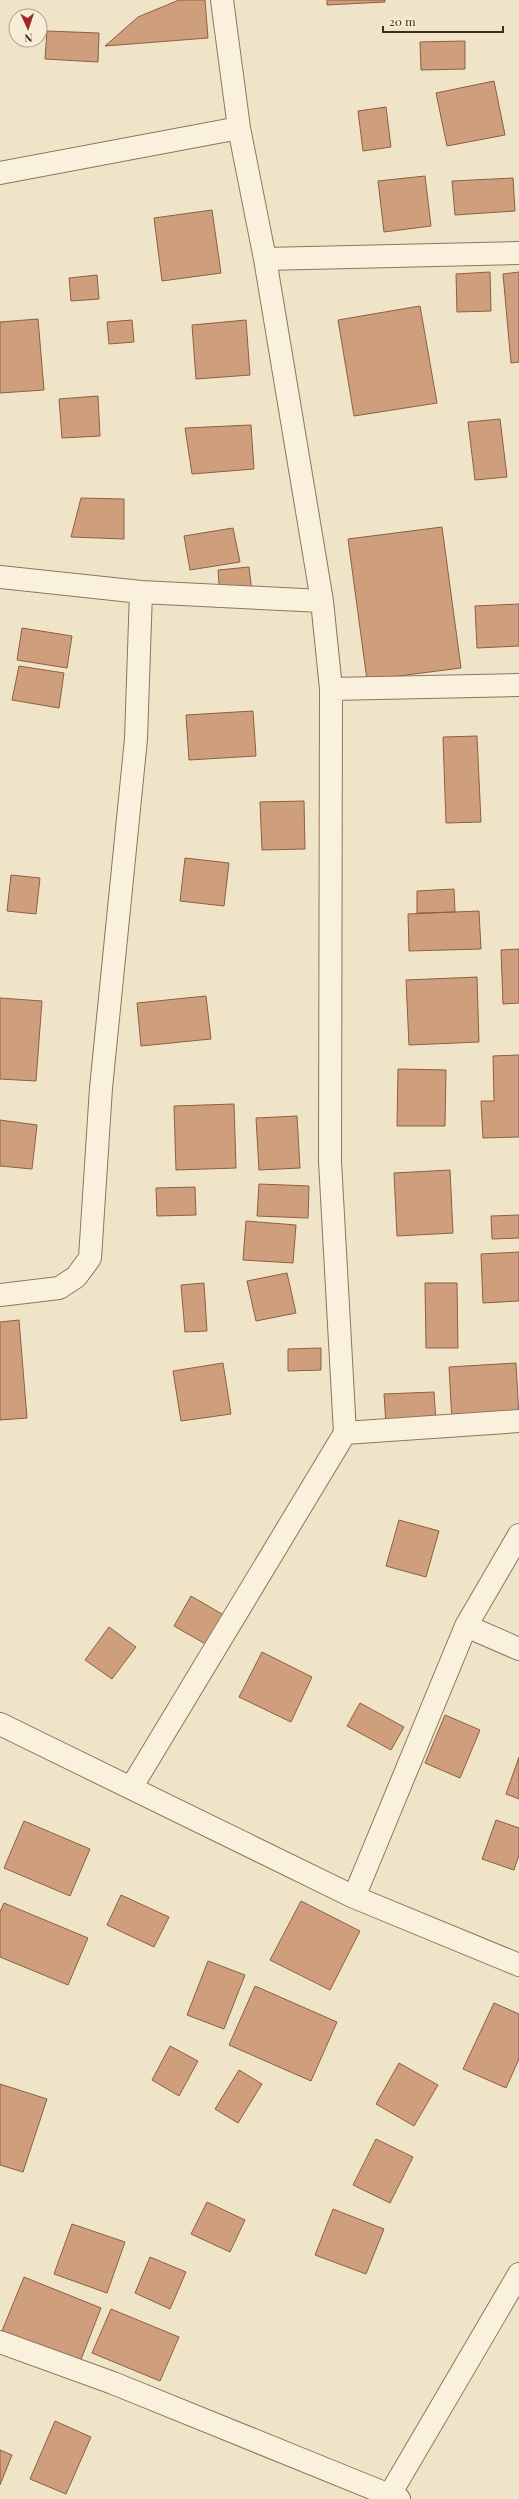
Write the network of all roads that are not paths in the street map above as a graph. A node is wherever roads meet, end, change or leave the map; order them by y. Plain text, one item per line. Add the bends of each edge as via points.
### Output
1 (222, 0) edge
2 (239, 128) junction
3 (0, 173) edge
4 (519, 253) edge
5 (264, 259) junction
6 (0, 577) edge
7 (141, 592) junction
8 (322, 601) junction
9 (519, 685) edge
10 (331, 689) junction
11 (0, 1295) edge
12 (519, 1421) edge
13 (345, 1433) junction
14 (519, 1535) edge
15 (466, 1626) junction
16 (519, 1649) edge
17 (0, 1724) edge
18 (131, 1788) junction
19 (354, 1897) junction
20 (519, 1965) edge
21 (519, 2274) edge
22 (0, 2342) edge
23 (394, 2497) edge

1 - 2 street
2 - 3 street
2 - 5 street
4 - 5 street
5 - 8 street
6 - 7 street
7 - 8 street
7 - 11 street via 136,739 101,1088 90,1258 76,1277 58,1288
8 - 10 street
9 - 10 street
10 - 13 street via 330,1161
12 - 13 street
13 - 18 street
14 - 15 street
15 - 16 street
15 - 19 street
17 - 18 street
18 - 19 street
19 - 20 street
21 - 23 street
22 - 23 street via 113,2383

